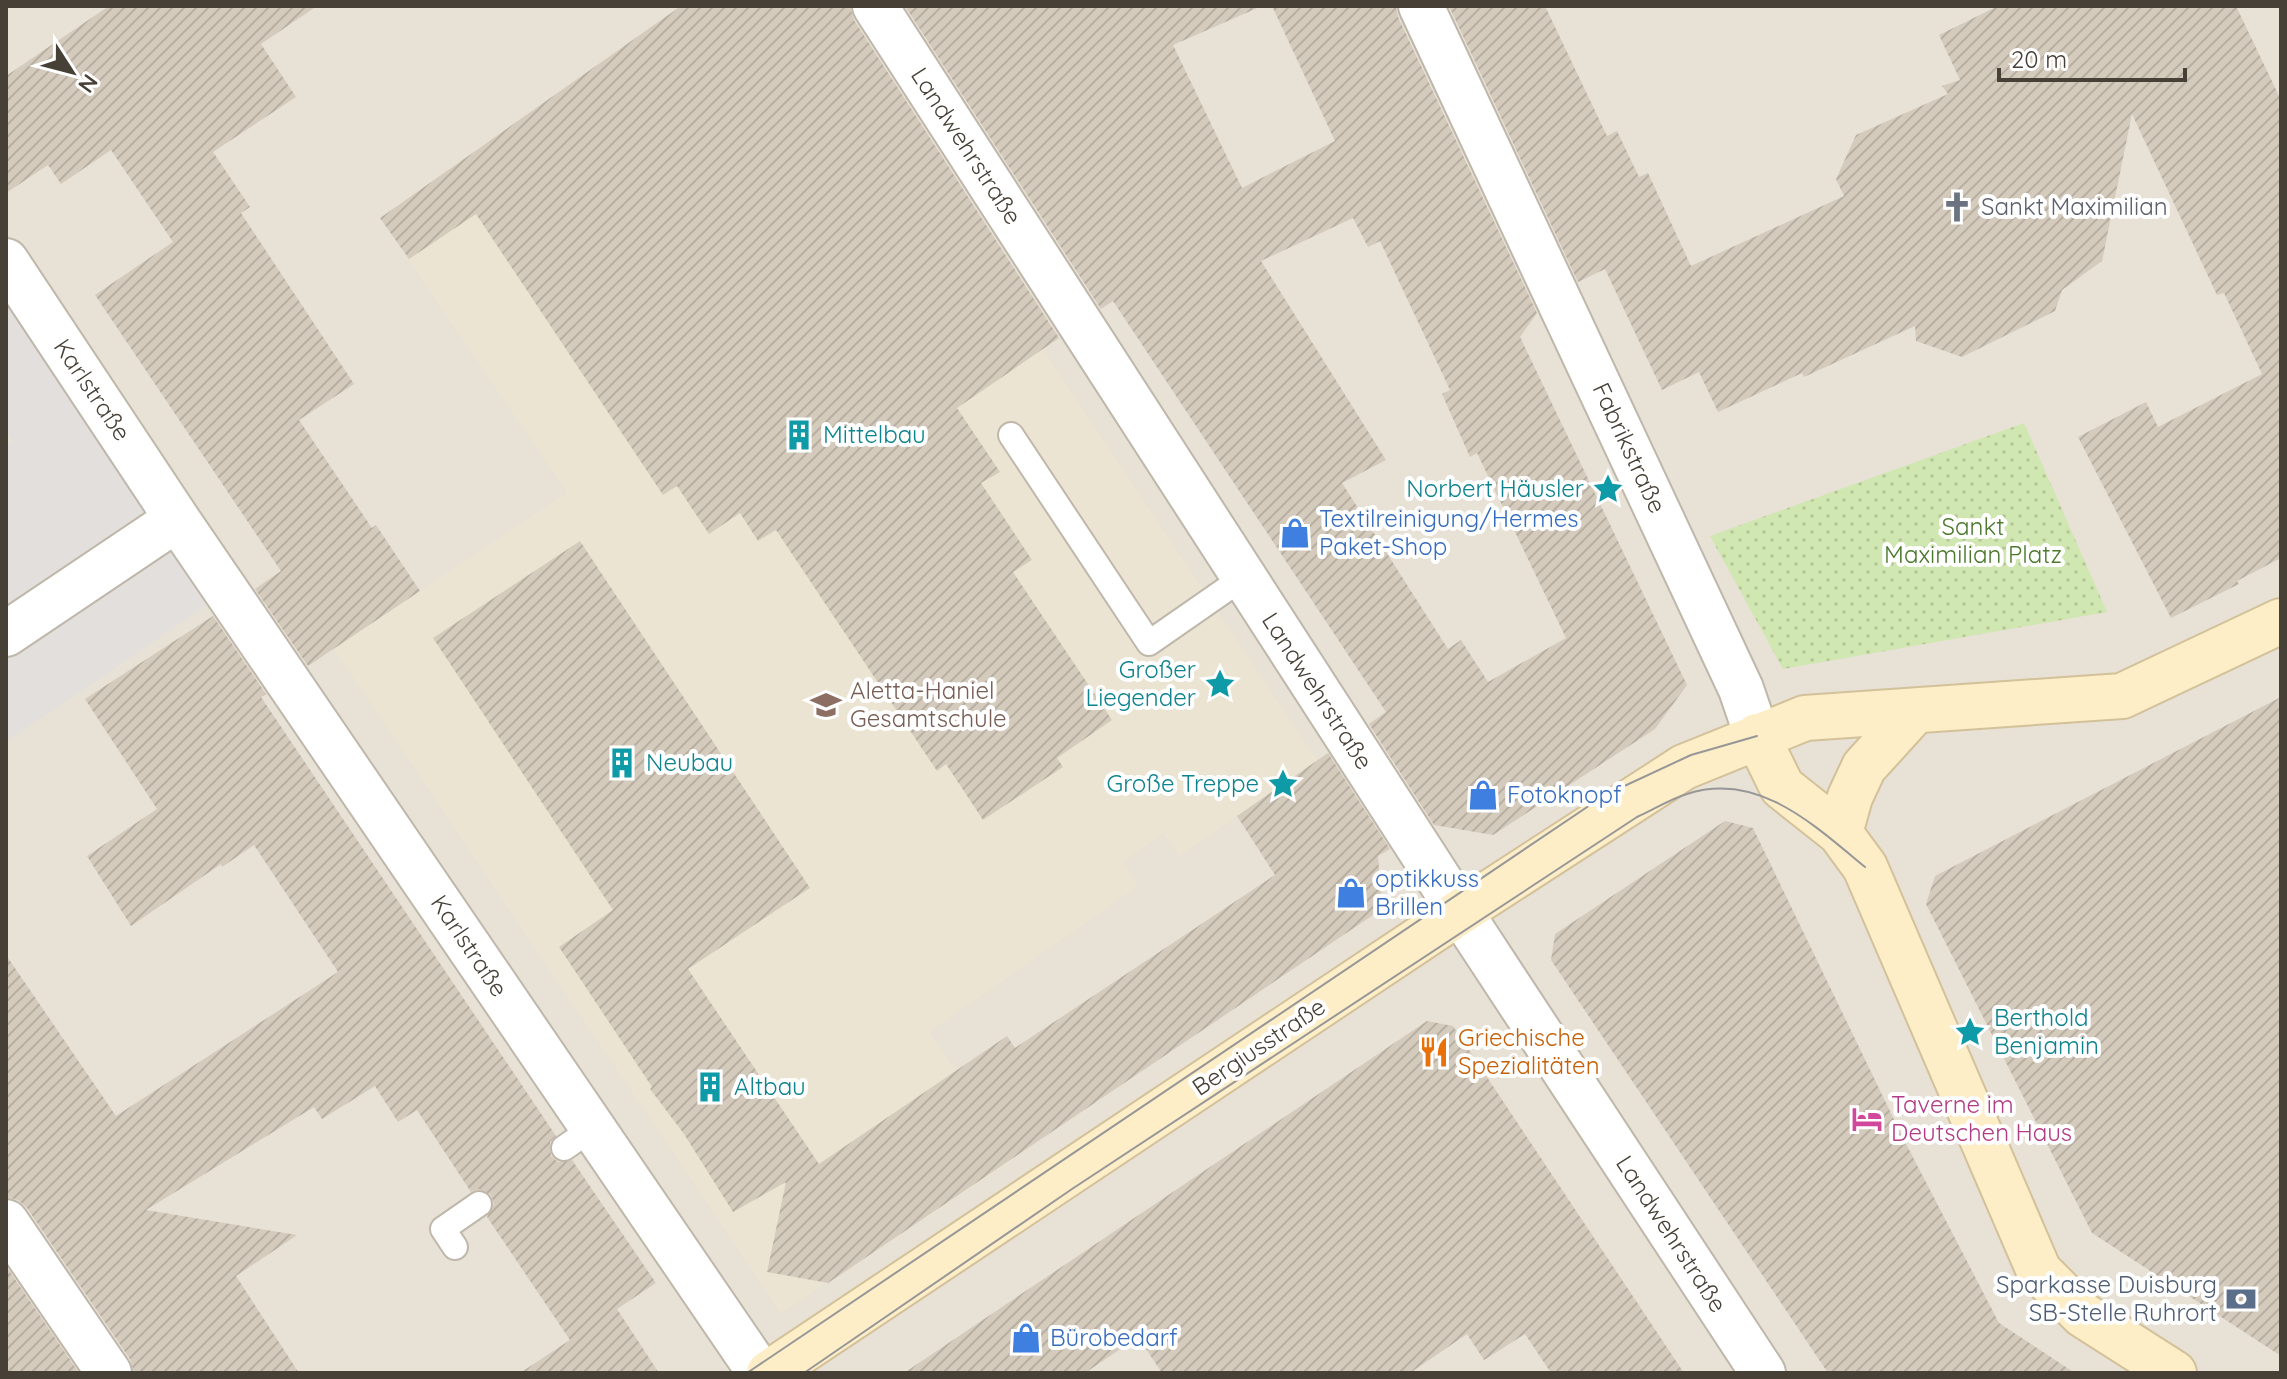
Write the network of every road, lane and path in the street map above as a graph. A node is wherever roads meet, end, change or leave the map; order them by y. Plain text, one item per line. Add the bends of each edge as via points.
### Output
1 (875, 6) edge
2 (1421, 6) edge
3 (6, 261) edge
4 (1011, 435) dead end
5 (177, 519) junction
6 (1244, 577) junction
7 (2281, 621) edge
8 (6, 634) edge
9 (1914, 712) junction
10 (1757, 736) junction
11 (1853, 850) junction
12 (1460, 912) junction
13 (479, 1204) dead end
14 (6, 1222) edge
15 (455, 1247) dead end
16 (109, 1373) edge
17 (760, 1373) edge
18 (769, 1373) edge
19 (1763, 1373) edge
20 (2174, 1373) edge

1 - 6 street, Landwehrstraße
2 - 10 street, Fabrikstraße via 1735,675
3 - 5 street, Karlstraße
4 - 6 lane via 1149,643
5 - 8 street
5 - 17 street, Karlstraße via 578,1138
6 - 12 street, Landwehrstraße
7 - 9 street, Bergiusstraße via 2122,696
9 - 10 street, Bergiusstraße via 1805,718
9 - 11 street via 1864,767 1850,797
10 - 11 street, Fabrikstraße via 1782,787
10 - 12 street, Bergiusstraße via 1684,767
11 - 20 street via 2039,1271 2083,1315
12 - 18 street, Bergiusstraße
12 - 19 street, Landwehrstraße
13 - 15 lane via 443,1229
14 - 16 street

